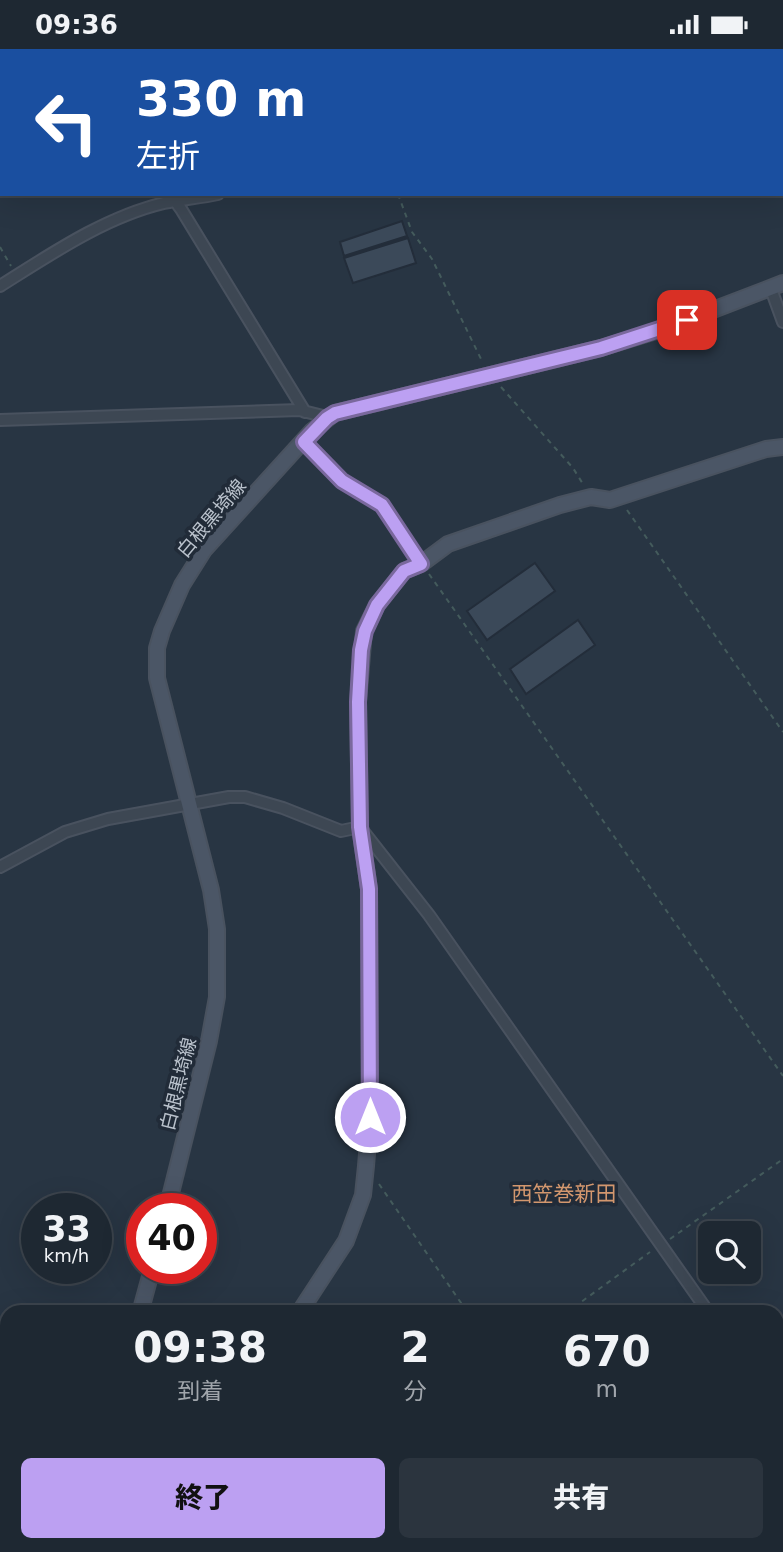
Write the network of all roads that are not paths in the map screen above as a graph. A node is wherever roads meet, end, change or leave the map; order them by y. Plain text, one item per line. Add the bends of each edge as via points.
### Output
1 (196, 196) edge
2 (173, 198) edge
3 (0, 286) edge
4 (777, 286) edge
5 (783, 321) edge
6 (305, 412) junction
7 (327, 418) junction
8 (0, 420) edge
9 (304, 442) junction
10 (783, 447) edge
11 (421, 564) junction
12 (190, 804) junction
13 (360, 827) junction
14 (0, 867) edge
15 (171, 1193) edge
16 (148, 1284) edge
17 (143, 1305) edge
18 (304, 1305) edge
19 (703, 1305) edge

1 - 2 street
2 - 3 street via 99,228
2 - 6 street
4 - 5 street
4 - 7 main road, 白根黒埼線 via 601,348
6 - 7 street
6 - 8 street
7 - 9 main road, 白根黒埼線
9 - 11 street via 342,481 382,505
9 - 12 main road, 白根黒埼線 via 204,550 162,631 157,678
10 - 11 main road via 610,500 591,497 560,505 448,544
11 - 13 main road via 404,571 377,605 365,631 358,702
12 - 13 street via 245,797 341,831
12 - 14 street via 108,818 65,832
12 - 15 main road, 白根黒埼線 via 217,929 216,997
13 - 18 main road via 369,889 370,1117 363,1195 346,1241
13 - 19 street via 429,915
16 - 17 main road

